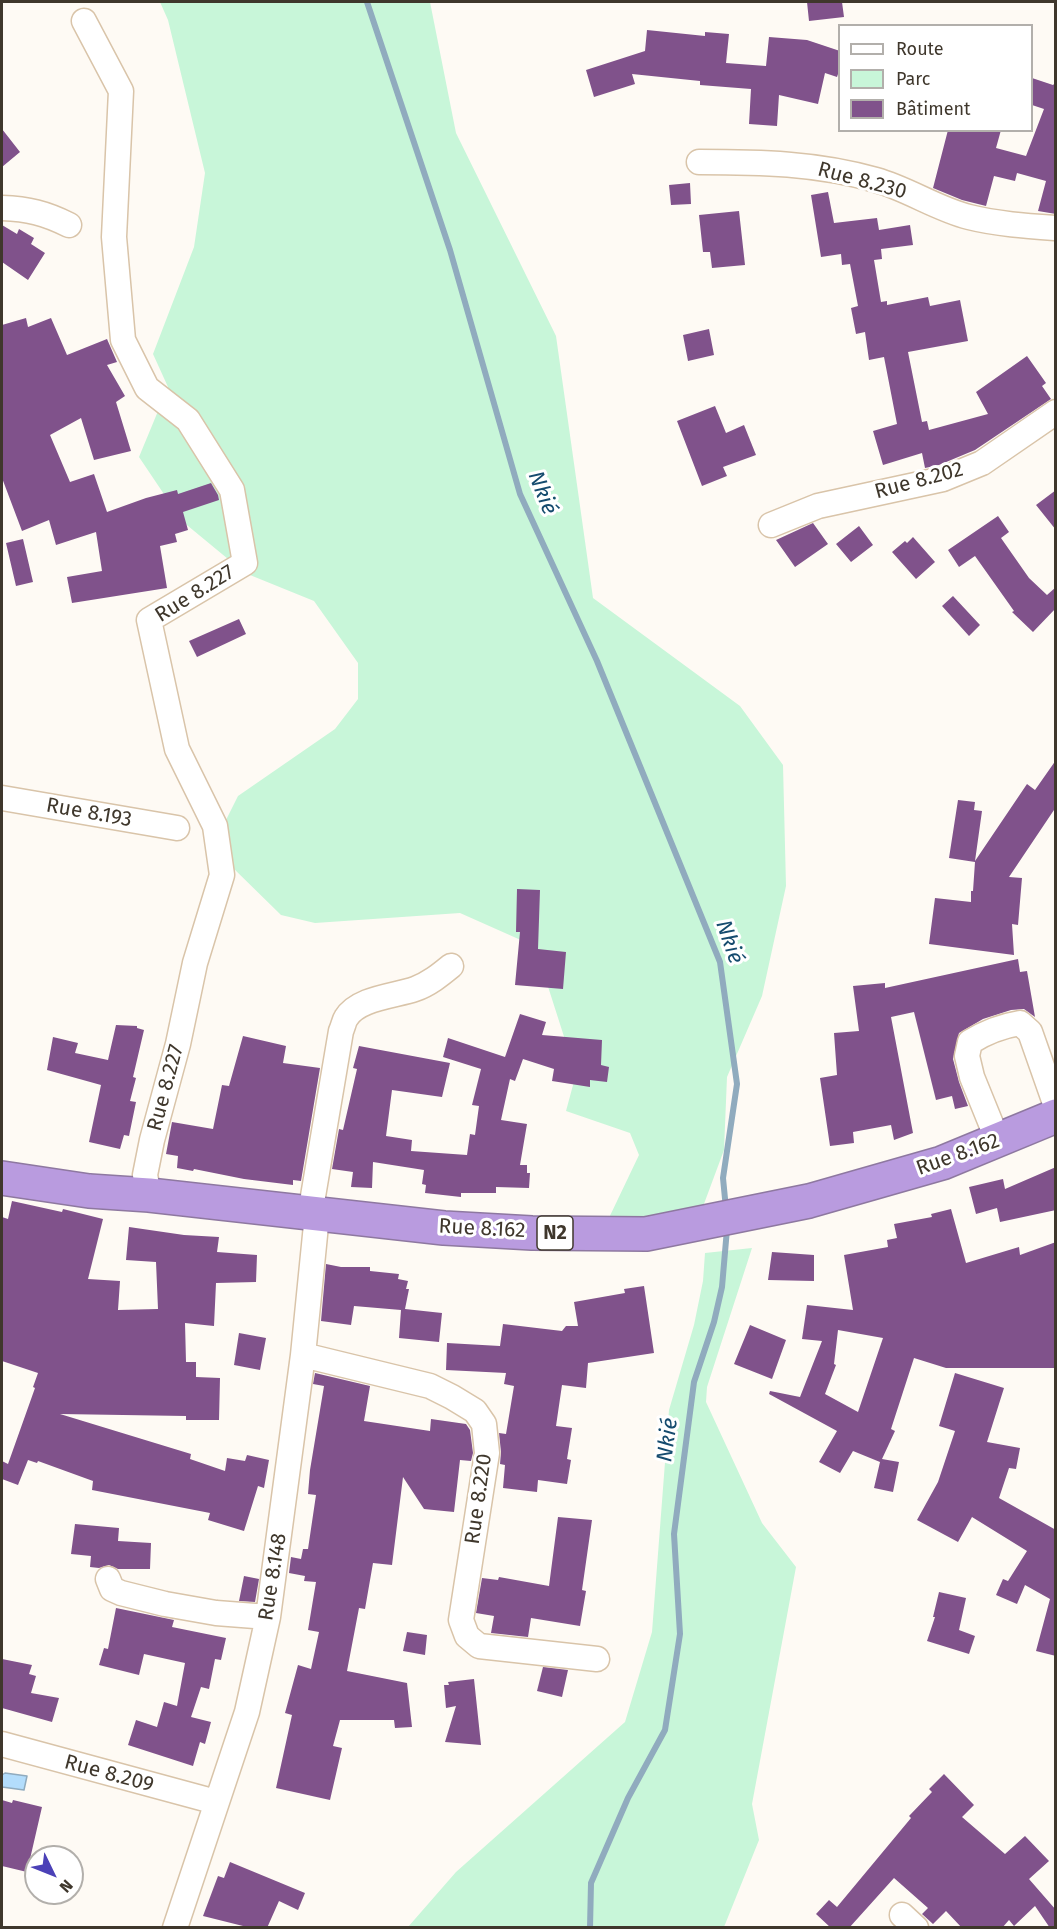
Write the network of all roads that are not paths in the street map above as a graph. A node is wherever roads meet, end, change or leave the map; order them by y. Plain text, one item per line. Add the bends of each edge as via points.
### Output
1 (84, 21) dead end
2 (699, 162) dead end
3 (2, 208) edge
4 (69, 225) dead end
5 (1056, 228) edge
6 (1056, 412) edge
7 (771, 525) dead end
8 (2, 798) edge
9 (177, 828) dead end
10 (451, 966) dead end
11 (1056, 1106) edge
12 (1056, 1116) edge
13 (998, 1141) junction
14 (2, 1178) edge
15 (149, 1195) junction
16 (313, 1214) junction
17 (303, 1355) junction
18 (108, 1579) dead end
19 (268, 1617) junction
20 (597, 1659) dead end
21 (2, 1744) edge
22 (216, 1802) junction
23 (175, 1928) edge

1 - 15 street, Rue 8.227 via 121,91 114,237 123,340 147,388 188,420 232,490 244,563 149,620 177,749 215,826 222,875 195,963 152,1140 145,1175
2 - 5 street, Rue 8.230 via 765,162 817,168 899,187 969,217
3 - 4 street via 45,213
6 - 7 street, Rue 8.202 via 982,463 953,475 819,506
8 - 9 street, Rue 8.193
10 - 16 street, Rue 8.148 via 416,989 374,999 346,1017
11 - 13 street via 1030,1032 1020,1023 1002,1026 970,1042 967,1056 972,1077
12 - 13 highway, Rue 8.162 / N2
13 - 16 highway, Rue 8.162 / N2 via 942,1163 809,1201 646,1234 444,1228
14 - 15 highway, Rue 8.162 / N2
15 - 16 highway, Rue 8.162 / N2
16 - 17 street, Rue 8.148
17 - 19 street, Rue 8.148
17 - 20 street, Rue 8.220 via 430,1386 475,1411 484,1425 487,1453 461,1620 467,1636 479,1646
18 - 19 street via 112,1589 165,1604
19 - 22 street, Rue 8.148 via 246,1712
21 - 22 street, Rue 8.209
22 - 23 street, Rue 8.148

